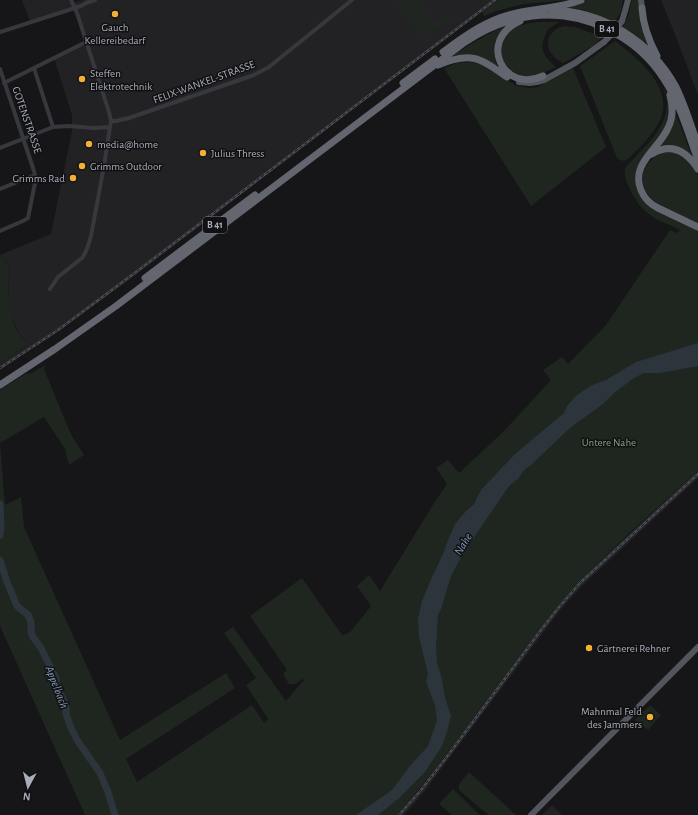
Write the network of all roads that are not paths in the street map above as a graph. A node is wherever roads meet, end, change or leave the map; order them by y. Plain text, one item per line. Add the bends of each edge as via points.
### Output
1 (71, 0) edge
2 (95, 0) edge
3 (352, 0) edge
4 (581, 0) edge
5 (628, 0) edge
6 (641, 0) edge
7 (74, 8) junction
8 (642, 8) joint
9 (533, 13) junction
10 (0, 32) edge
11 (86, 42) junction
12 (595, 49) junction
13 (662, 66) junction
14 (34, 68) junction
15 (0, 69) edge
16 (429, 70) junction
17 (543, 76) joint
18 (665, 80) junction
19 (519, 82) joint
20 (4, 83) junction
21 (111, 121) junction
22 (53, 127) junction
23 (110, 127) junction
24 (23, 138) junction
25 (698, 145) edge
26 (0, 148) edge
27 (698, 160) edge
28 (644, 161) junction
29 (698, 169) edge
30 (35, 175) junction
31 (0, 189) edge
32 (698, 227) edge
33 (0, 231) edge
34 (50, 289) dead end
35 (0, 379) edge
36 (0, 385) edge
37 (698, 647) edge
38 (531, 814) edge

1 - 7 street
2 - 7 street
3 - 21 street, FELIX-WANKEL-STRASSE via 269,67 254,75 129,118
4 - 9 highway, B 41
5 - 12 main road, B 41, bridge via 622,21 615,32
6 - 8 main road
7 - 10 street
7 - 11 street
8 - 13 highway via 646,31
9 - 13 highway, B 41 via 570,11 603,21 639,42
9 - 16 highway, B 41 via 478,34
9 - 17 highway, B 41 via 504,32 497,49 498,57 505,70 515,77 528,80
9 - 18 highway, B 41 via 564,16 605,28 638,50
9 - 35 highway, B 41 via 517,13 499,18 470,33 113,303
11 - 14 street
11 - 21 street
12 - 17 main road, B 41
12 - 19 main road, B 41 via 541,81
13 - 25 highway, B 41 via 681,99
14 - 20 street
14 - 22 street
15 - 20 street, GOTENSTRASSE
16 - 19 highway, B 41 via 454,59 472,58
16 - 36 highway, B 41 via 116,306
18 - 27 highway, B 41 via 677,102
18 - 28 highway via 672,104 671,119 666,133
20 - 24 street, GOTENSTRASSE
21 - 23 street
22 - 23 street
22 - 24 street
23 - 34 street via 88,246 82,258 58,277
24 - 26 street
24 - 30 street, GOTENSTRASSE
28 - 29 highway via 658,151 675,150 688,156
28 - 32 highway via 638,182 646,199 654,206
30 - 31 street
30 - 33 street, GOTENSTRASSE via 28,218
37 - 38 main road

